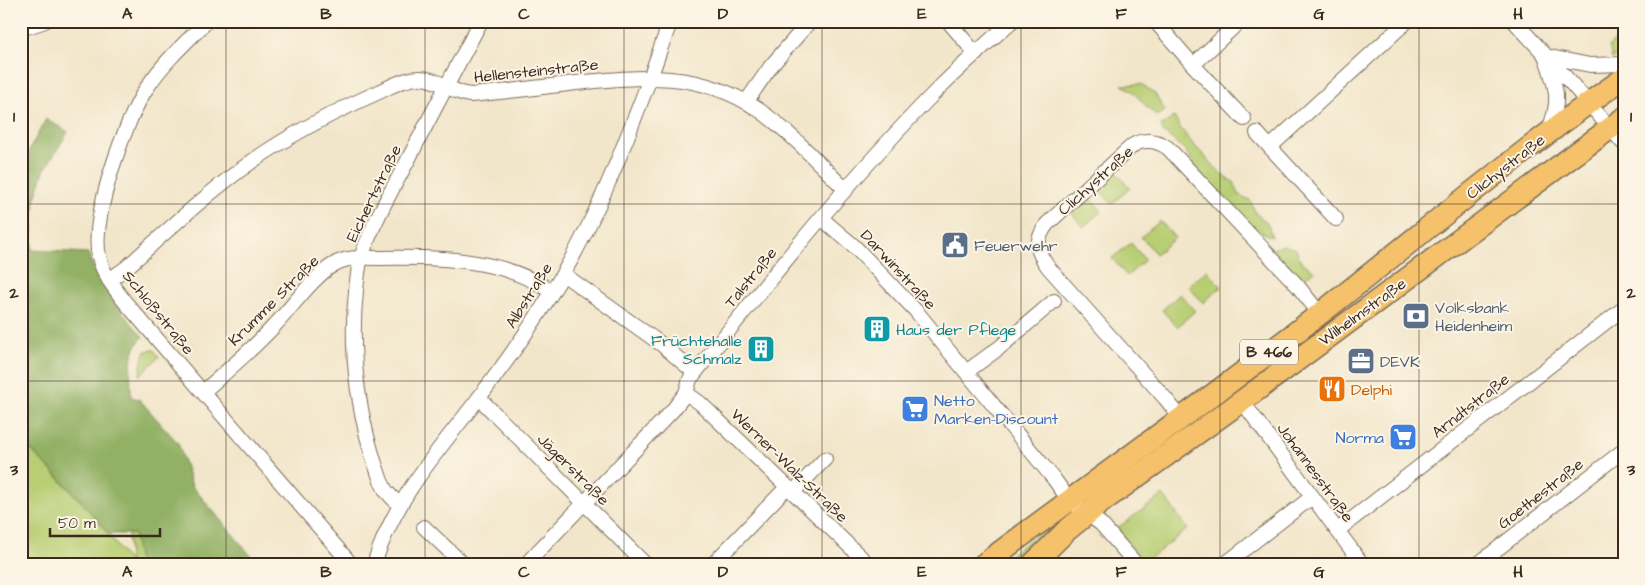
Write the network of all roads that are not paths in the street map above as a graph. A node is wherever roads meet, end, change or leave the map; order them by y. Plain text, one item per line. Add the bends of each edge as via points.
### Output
1 (45, 21) edge
2 (481, 21) edge
3 (672, 21) edge
4 (810, 21) edge
5 (948, 21) edge
6 (1012, 21) edge
7 (1155, 21) edge
8 (1240, 21) edge
9 (1407, 21) edge
10 (1514, 21) edge
11 (204, 24) dead end
12 (21, 29) edge
13 (976, 54) junction
14 (1545, 56) junction
15 (1624, 64) edge
16 (1193, 65) junction
17 (650, 77) junction
18 (1624, 78) edge
19 (446, 87) junction
20 (746, 102) junction
21 (1588, 103) junction
22 (1244, 119) dead end
23 (1617, 123) edge
24 (1548, 132) junction
25 (1257, 133) dead end
26 (1624, 144) edge
27 (1270, 147) junction
28 (846, 190) junction
29 (821, 218) junction
30 (1336, 219) dead end
31 (361, 258) junction
32 (563, 274) junction
33 (109, 280) junction
34 (552, 292) junction
35 (1054, 301) dead end
36 (1624, 308) edge
37 (1320, 314) junction
38 (695, 372) junction
39 (966, 372) junction
40 (203, 392) junction
41 (686, 393) junction
42 (478, 398) junction
43 (1242, 401) junction
44 (1181, 418) junction
45 (1624, 450) edge
46 (825, 459) dead end
47 (790, 490) junction
48 (1312, 497) junction
49 (1069, 500) junction
50 (584, 503) junction
51 (399, 505) junction
52 (1087, 513) junction
53 (424, 527) dead end
54 (1338, 530) junction
55 (351, 564) edge
56 (374, 564) edge
57 (463, 564) edge
58 (526, 564) edge
59 (645, 564) edge
60 (713, 564) edge
61 (868, 564) edge
62 (984, 564) edge
63 (1033, 564) edge
64 (1136, 564) edge
65 (1225, 564) edge
66 (1362, 564) edge
67 (1478, 564) edge

1 - 12 street
2 - 19 street, Eichertstraße
3 - 17 street, Albstraße
4 - 20 street via 775,60
5 - 13 street
6 - 13 street, Talstraße
7 - 16 street
8 - 16 street
9 - 27 street
10 - 14 street
11 - 33 street, Schloßstraße via 166,62 146,88 120,145 103,203 98,237 98,256
13 - 28 street, Talstraße via 895,134
14 - 15 street via 1590,65
14 - 21 street
14 - 24 street via 1556,89 1555,113
16 - 22 street
17 - 19 street, Hellensteinstraße via 470,95
17 - 20 street, Hellensteinstraße via 704,84
17 - 32 street, Albstraße via 598,208
18 - 21 main road, Clichystraße / B 466
19 - 31 street, Eichertstraße
19 - 33 street, Hellensteinstraße via 428,79 404,82 282,142 228,179
20 - 28 street, Hellensteinstraße via 771,120
21 - 23 street
21 - 24 main road, Clichystraße / B 466
23 - 26 street
23 - 43 main road, Wilhelmstraße / B 466
24 - 37 main road, Clichystraße / B 466
25 - 27 street
27 - 30 street
28 - 29 street, Talstraße
29 - 38 street, Talstraße
29 - 39 street, Darwinstraße via 877,269
31 - 34 street, Krumme Straße via 421,257 472,262 532,280
31 - 40 street, Krumme Straße via 344,260 327,268 259,342
31 - 51 street, Eichertstraße via 353,324 357,386 376,469 386,491
32 - 34 street, Albstraße
32 - 38 street
33 - 40 street, Schloßstraße
34 - 42 street, Albstraße
35 - 39 street via 1000,348
36 - 54 street, Arndtstraße
37 - 44 main road, Clichystraße / B 466
37 - 44 street, Clichystraße via 1297,285 1168,148 1152,141 1132,146 1047,224 1039,238 1039,254
38 - 41 street, Talstraße
39 - 49 street, Darwinstraße
40 - 55 street, Schloßstraße
41 - 47 street, Werner-Walz-Straße
41 - 50 street, Talstraße via 672,412
42 - 50 street, Jägerstraße
42 - 51 street, Albstraße
43 - 48 street, Johannesstraße
43 - 52 main road, Wilhelmstraße / B 466
44 - 49 main road, Clichystraße / B 466
45 - 67 street, Goethestraße
46 - 47 street
47 - 60 street
47 - 61 street, Werner-Walz-Straße
48 - 54 street, Johannesstraße
48 - 65 street
49 - 52 street, Darwinstraße
49 - 62 main road, Clichystraße / B 466
50 - 58 street, Talstraße
50 - 59 street, Jägerstraße
51 - 56 street, Albstraße
52 - 63 main road, Wilhelmstraße / B 466
52 - 64 street, Darwinstraße
53 - 57 street
54 - 66 street, Johannesstraße

